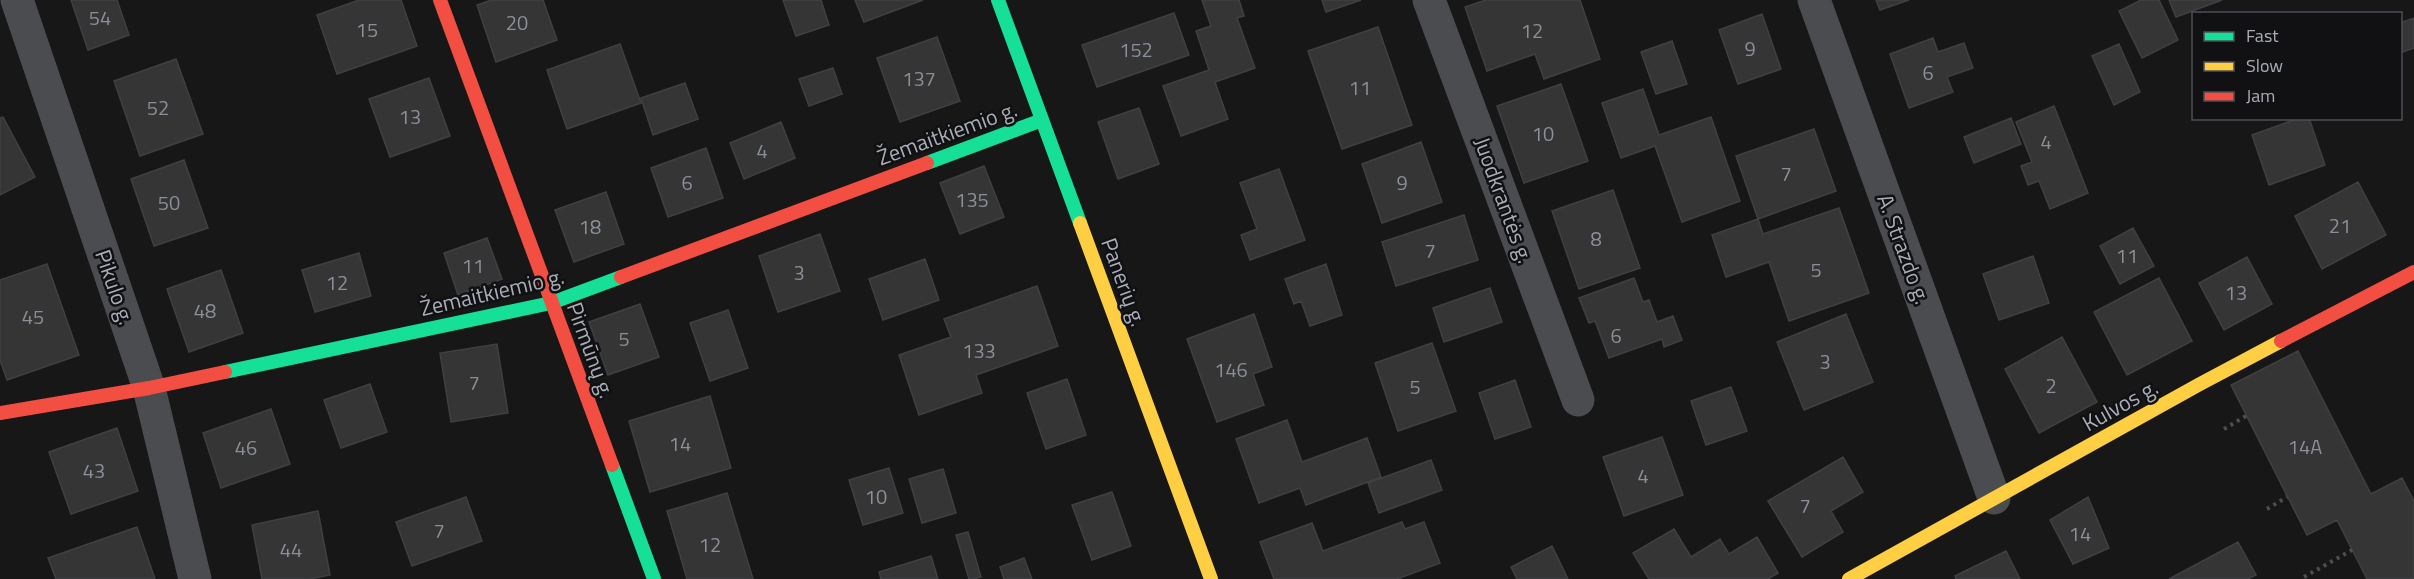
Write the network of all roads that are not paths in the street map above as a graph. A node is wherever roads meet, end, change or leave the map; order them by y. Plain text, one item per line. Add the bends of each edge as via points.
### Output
1 (17, 0) edge
2 (440, 0) edge
3 (998, 0) edge
4 (1429, 0) edge
5 (1814, 0) edge
6 (1042, 120) junction
7 (2414, 272) edge
8 (551, 303) junction
9 (149, 388) junction
10 (1578, 400) dead end
11 (0, 413) edge
12 (1994, 498) junction
13 (195, 579) edge
14 (654, 579) edge
15 (1211, 579) edge
16 (1850, 579) edge

1 - 9 street, Pikulo g.
2 - 8 street, Pirmūnų g.
3 - 6 street, Panerių g.
4 - 10 street, Juodkrantės g.
5 - 12 street, A. Strazdo g.
6 - 8 street, Žemaitkiemio g.
6 - 15 street, Panerių g.
7 - 12 street, Kulvos g.
8 - 9 street, Žemaitkiemio g.
8 - 14 street, Pirmūnų g.
9 - 11 street, Žemaitkiemio g.
9 - 13 street, Pikulo g.
12 - 16 street, Kulvos g.

